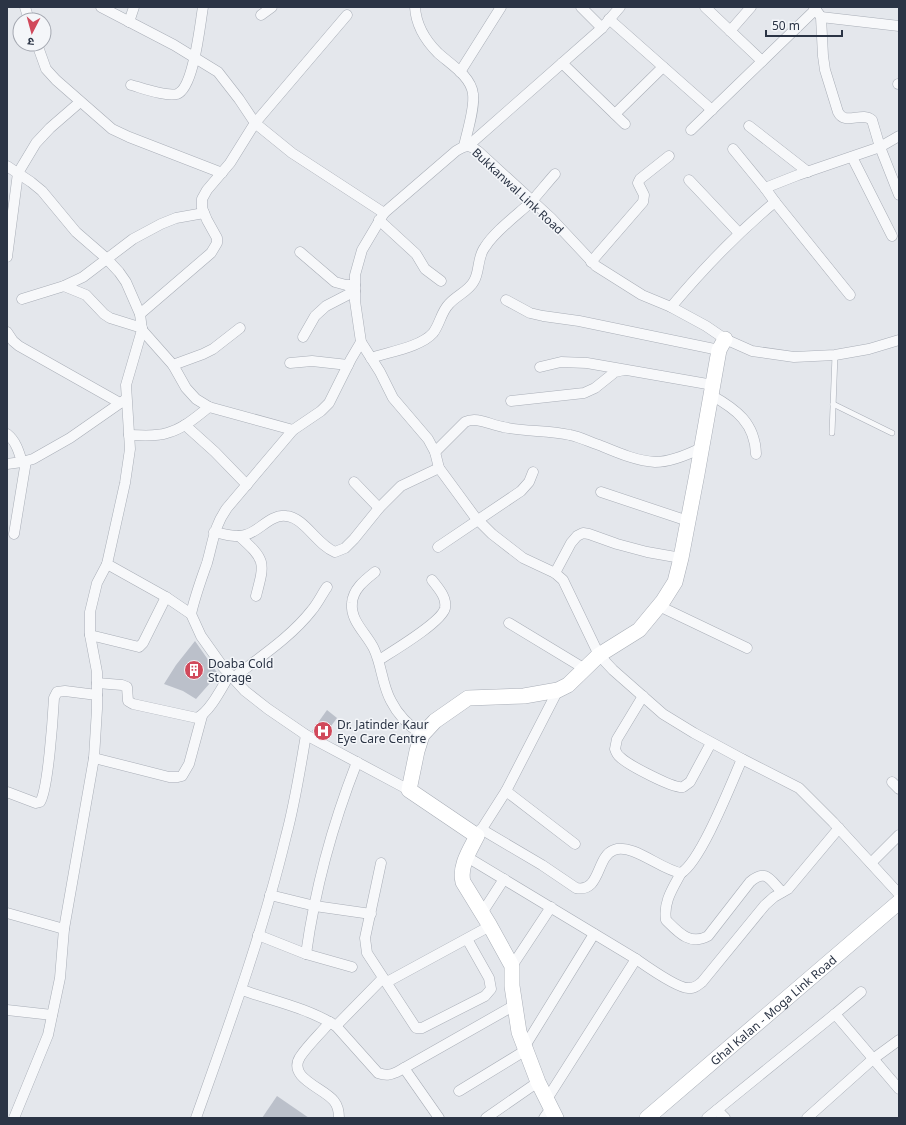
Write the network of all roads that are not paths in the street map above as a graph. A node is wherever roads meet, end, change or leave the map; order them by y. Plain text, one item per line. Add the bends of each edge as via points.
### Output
1 (101, 7) edge
2 (134, 7) edge
3 (202, 7) edge
4 (272, 7) edge
5 (415, 7) edge
6 (501, 7) edge
7 (581, 7) edge
8 (620, 7) edge
9 (705, 7) edge
10 (751, 7) edge
11 (817, 11) edge
12 (262, 15) dead end
13 (347, 15) dead end
14 (609, 19) junction
15 (129, 22) junction
16 (899, 26) edge
17 (602, 28) junction
18 (730, 31) junction
19 (40, 52) edge
20 (195, 58) junction
21 (762, 61) junction
22 (562, 63) junction
23 (663, 67) junction
24 (460, 72) junction
25 (131, 85) dead end
26 (80, 102) junction
27 (712, 110) junction
28 (615, 114) junction
29 (255, 123) junction
30 (625, 124) dead end
31 (749, 126) dead end
32 (691, 130) dead end
33 (899, 136) edge
34 (466, 146) junction
35 (880, 147) junction
36 (733, 148) dead end
37 (669, 156) dead end
38 (852, 157) junction
39 (7, 166) edge
40 (808, 172) junction
41 (18, 173) junction
42 (222, 173) junction
43 (555, 174) dead end
44 (689, 180) dead end
45 (765, 188) junction
46 (899, 195) edge
47 (532, 200) junction
48 (775, 202) junction
49 (204, 214) junction
50 (381, 217) junction
51 (739, 233) junction
52 (892, 236) dead end
53 (300, 252) dead end
54 (7, 257) edge
55 (106, 258) junction
56 (592, 262) junction
57 (441, 280) dead end
58 (64, 286) junction
59 (355, 288) junction
60 (850, 295) dead end
61 (22, 299) dead end
62 (506, 300) dead end
63 (671, 307) junction
64 (140, 314) junction
65 (240, 328) dead end
66 (142, 329) junction
67 (7, 332) edge
68 (303, 337) dead end
69 (899, 340) edge
70 (361, 342) junction
71 (722, 344) junction
72 (835, 355) junction
73 (371, 358) junction
74 (290, 363) dead end
75 (173, 365) junction
76 (348, 365) junction
77 (540, 367) dead end
78 (626, 369) junction
79 (712, 390) junction
80 (123, 401) junction
81 (511, 401) dead end
82 (833, 404) junction
83 (209, 406) junction
84 (184, 425) junction
85 (293, 430) junction
86 (832, 433) dead end
87 (892, 433) dead end
88 (7, 434) edge
89 (128, 435) junction
90 (701, 448) junction
91 (435, 452) junction
92 (756, 454) dead end
93 (24, 462) junction
94 (7, 464) edge
95 (439, 468) junction
96 (534, 472) dead end
97 (354, 482) dead end
98 (247, 485) junction
99 (600, 492) dead end
100 (379, 508) junction
101 (478, 521) junction
102 (688, 521) junction
103 (214, 532) junction
104 (14, 534) dead end
105 (239, 536) junction
106 (438, 548) dead end
107 (681, 558) junction
108 (107, 564) junction
109 (375, 572) dead end
110 (555, 572) junction
111 (432, 580) dead end
112 (327, 587) dead end
113 (256, 596) dead end
114 (166, 597) junction
115 (659, 606) junction
116 (191, 614) junction
117 (509, 623) dead end
118 (90, 635) junction
119 (747, 648) dead end
120 (599, 655) junction
121 (379, 660) junction
122 (585, 669) junction
123 (231, 676) junction
124 (97, 683) junction
125 (558, 690) junction
126 (97, 695) junction
127 (643, 696) junction
128 (202, 716) junction
129 (422, 734) junction
130 (306, 735) junction
131 (711, 742) junction
132 (94, 758) junction
133 (742, 759) junction
134 (357, 762) junction
135 (409, 790) junction
136 (506, 791) junction
137 (7, 792) edge
138 (839, 828) junction
139 (479, 833) junction
140 (899, 836) edge
141 (574, 844) dead end
142 (467, 857) junction
143 (382, 863) dead end
144 (871, 863) junction
145 (681, 873) junction
146 (504, 879) junction
147 (782, 892) junction
148 (899, 894) edge
149 (270, 895) junction
150 (899, 902) edge
151 (314, 906) junction
152 (551, 907) junction
153 (7, 912) edge
154 (482, 913) junction
155 (371, 914) junction
156 (490, 926) junction
157 (64, 929) junction
158 (594, 934) junction
159 (258, 935) junction
160 (467, 939) junction
161 (306, 954) junction
162 (636, 959) junction
163 (512, 966) junction
164 (352, 967) dead end
165 (385, 980) junction
166 (242, 990) junction
167 (861, 992) dead end
168 (515, 1005) junction
169 (7, 1010) edge
170 (52, 1014) junction
171 (835, 1014) junction
172 (333, 1024) junction
173 (899, 1040) edge
174 (525, 1048) junction
175 (873, 1059) junction
176 (404, 1068) junction
177 (538, 1082) junction
178 (899, 1089) edge
179 (459, 1092) dead end
180 (717, 1110) junction
181 (550, 1111) edge
182 (14, 1118) edge
183 (196, 1118) edge
184 (339, 1118) edge
185 (439, 1118) edge
186 (486, 1118) edge
187 (647, 1118) edge
188 (707, 1118) edge
189 (725, 1118) edge
190 (807, 1118) edge

1 - 15 street
2 - 15 street
3 - 20 street
4 - 12 street
5 - 24 street via 416,18 427,40
6 - 24 street
7 - 17 street
8 - 14 street
9 - 18 street
10 - 18 street
11 - 16 street
11 - 21 street
11 - 35 street via 824,63 838,112 846,118 870,118 874,123
13 - 29 street
14 - 17 street
14 - 23 street
15 - 20 street
17 - 22 street
18 - 21 street
19 - 26 street via 46,69
20 - 25 street via 186,84 182,91 176,94
20 - 29 street via 218,72
21 - 27 street
22 - 28 street
22 - 34 street
23 - 27 street
23 - 28 street
24 - 34 street via 472,89 473,96
26 - 41 street via 36,143
26 - 42 street via 112,129
27 - 32 street
28 - 30 street
29 - 42 street
29 - 50 street
31 - 40 street
33 - 35 street
34 - 47 street, Bukkanwal Link Road via 473,147
34 - 50 street, Bukkanwal Link Road via 456,150
35 - 38 street
35 - 46 street
36 - 45 street
37 - 56 street via 640,179 638,183 644,195 644,202
38 - 40 street
38 - 52 street
39 - 41 street
40 - 45 street
41 - 54 street
41 - 55 street via 42,191 76,232
42 - 49 street via 202,199
43 - 47 street
44 - 51 street
45 - 48 street
47 - 56 street, Bukkanwal Link Road
47 - 73 street via 484,247 474,282 449,303 432,334 417,344
48 - 51 street
48 - 60 street
49 - 55 street via 176,218 161,224
49 - 64 street via 217,238 215,248
50 - 57 street via 416,254 425,269
50 - 59 street, Bukkanwal Link Road via 362,250 355,275
51 - 63 street
53 - 59 street via 335,282
55 - 58 street via 83,277
55 - 64 street via 126,282
56 - 63 street, Bukkanwal Link Road via 642,295
58 - 61 street
58 - 66 street via 86,295 110,318
59 - 68 street via 315,316
59 - 70 street, Bukkanwal Link Road
62 - 71 street via 525,311 543,316
63 - 71 street, Bukkanwal Link Road via 706,326
64 - 66 street
65 - 75 street via 214,349
66 - 75 street
66 - 80 street
67 - 80 street via 19,346
69 - 72 street, Bukkanwal Link Road
70 - 73 street
70 - 76 street
71 - 72 street, Bukkanwal Link Road via 794,357
71 - 79 street
72 - 82 lane
73 - 91 street via 393,398 428,439
74 - 76 street via 312,361
75 - 83 street via 186,388 196,399
76 - 85 street via 329,403
77 - 78 street via 572,362
78 - 79 street
78 - 81 street via 615,372 595,388 584,393
79 - 90 street
79 - 92 street via 747,424 754,437
80 - 89 street
80 - 93 street via 70,438
82 - 86 lane
82 - 87 lane
83 - 84 street
83 - 85 street
84 - 89 street via 166,434
84 - 98 street
85 - 98 street
88 - 93 street
89 - 108 street via 130,449 125,484
90 - 91 street via 684,456 654,462 631,457 571,435 516,430 470,420
90 - 102 street
91 - 95 street
93 - 94 street
93 - 104 street
95 - 100 street via 401,486
95 - 101 street
96 - 101 street via 526,487
97 - 100 street
98 - 103 street via 227,508
99 - 102 street
100 - 105 street via 354,539 345,548 335,552 322,545 301,523 287,516 273,518 247,535
101 - 106 street
101 - 110 street via 523,558
102 - 107 street
103 - 105 street
103 - 116 street
105 - 113 street via 254,550 262,564
107 - 110 street via 647,552 583,533 571,542
107 - 115 street via 675,582
108 - 114 street
108 - 118 street via 97,583 90,612
109 - 121 street via 362,583 353,596 352,604 354,618
110 - 120 street via 563,580
111 - 121 street via 444,599 445,608 440,616 430,626
112 - 123 street via 300,624 271,649
114 - 116 street
114 - 118 street via 139,647
115 - 119 street
115 - 120 street via 639,630
116 - 123 street via 201,636
117 - 122 street
118 - 124 street
120 - 122 street
120 - 127 street
121 - 129 street via 385,690 391,702 400,716
122 - 125 street via 568,685
123 - 128 street
123 - 130 street via 245,691
124 - 126 street
124 - 128 street via 127,687 128,701 133,704 189,717
125 - 129 street via 524,696 468,698 435,721
125 - 136 street
126 - 132 street
126 - 137 street via 57,692 54,698 42,798 40,802 36,802
127 - 131 street via 663,714
127 - 131 street via 618,739 615,749 620,757 651,775 683,787 690,782
128 - 132 street via 189,764 182,776 169,777
129 - 135 street
130 - 134 street
130 - 149 street via 286,836
131 - 133 street
132 - 157 street
133 - 138 street via 799,788
133 - 145 street via 696,856 690,866
134 - 135 street
134 - 151 street via 342,800
135 - 139 street
136 - 139 street
136 - 141 street
138 - 144 street
138 - 147 street via 797,880
139 - 142 street
139 - 145 street via 542,865 581,889 587,888 604,859 610,851 616,849 623,848 634,852
140 - 144 street
142 - 146 street
142 - 154 street via 462,870 463,882
143 - 155 street
144 - 148 street
145 - 147 street via 664,911 666,920 694,941 708,936 756,877 767,876
146 - 152 street
146 - 154 street
147 - 162 street via 765,905 702,982 693,988 682,987
149 - 151 street
149 - 159 street
150 - 187 street, Ghal Kalan - Moga Link Road
151 - 155 street
151 - 161 street
152 - 158 street
152 - 163 street
153 - 157 street
154 - 156 street
155 - 165 street via 365,946
156 - 160 street
156 - 163 street
157 - 170 street via 60,978
158 - 162 street
158 - 174 street
159 - 161 street
159 - 166 street
160 - 165 street
160 - 165 street via 489,978 491,989 485,996 418,1029
161 - 164 street
162 - 181 street
163 - 168 street
165 - 172 street
166 - 172 street via 312,1014
166 - 183 street
167 - 171 street
168 - 174 street via 519,1032
168 - 176 street
169 - 170 street
170 - 182 street via 48,1035
171 - 175 street
171 - 180 street
172 - 176 street via 378,1073 389,1075
172 - 184 street via 296,1065 303,1077 334,1100
173 - 175 street
174 - 177 street
174 - 179 street
175 - 178 street
175 - 190 street
176 - 185 street
177 - 181 street
177 - 186 street
180 - 188 street
180 - 189 street

